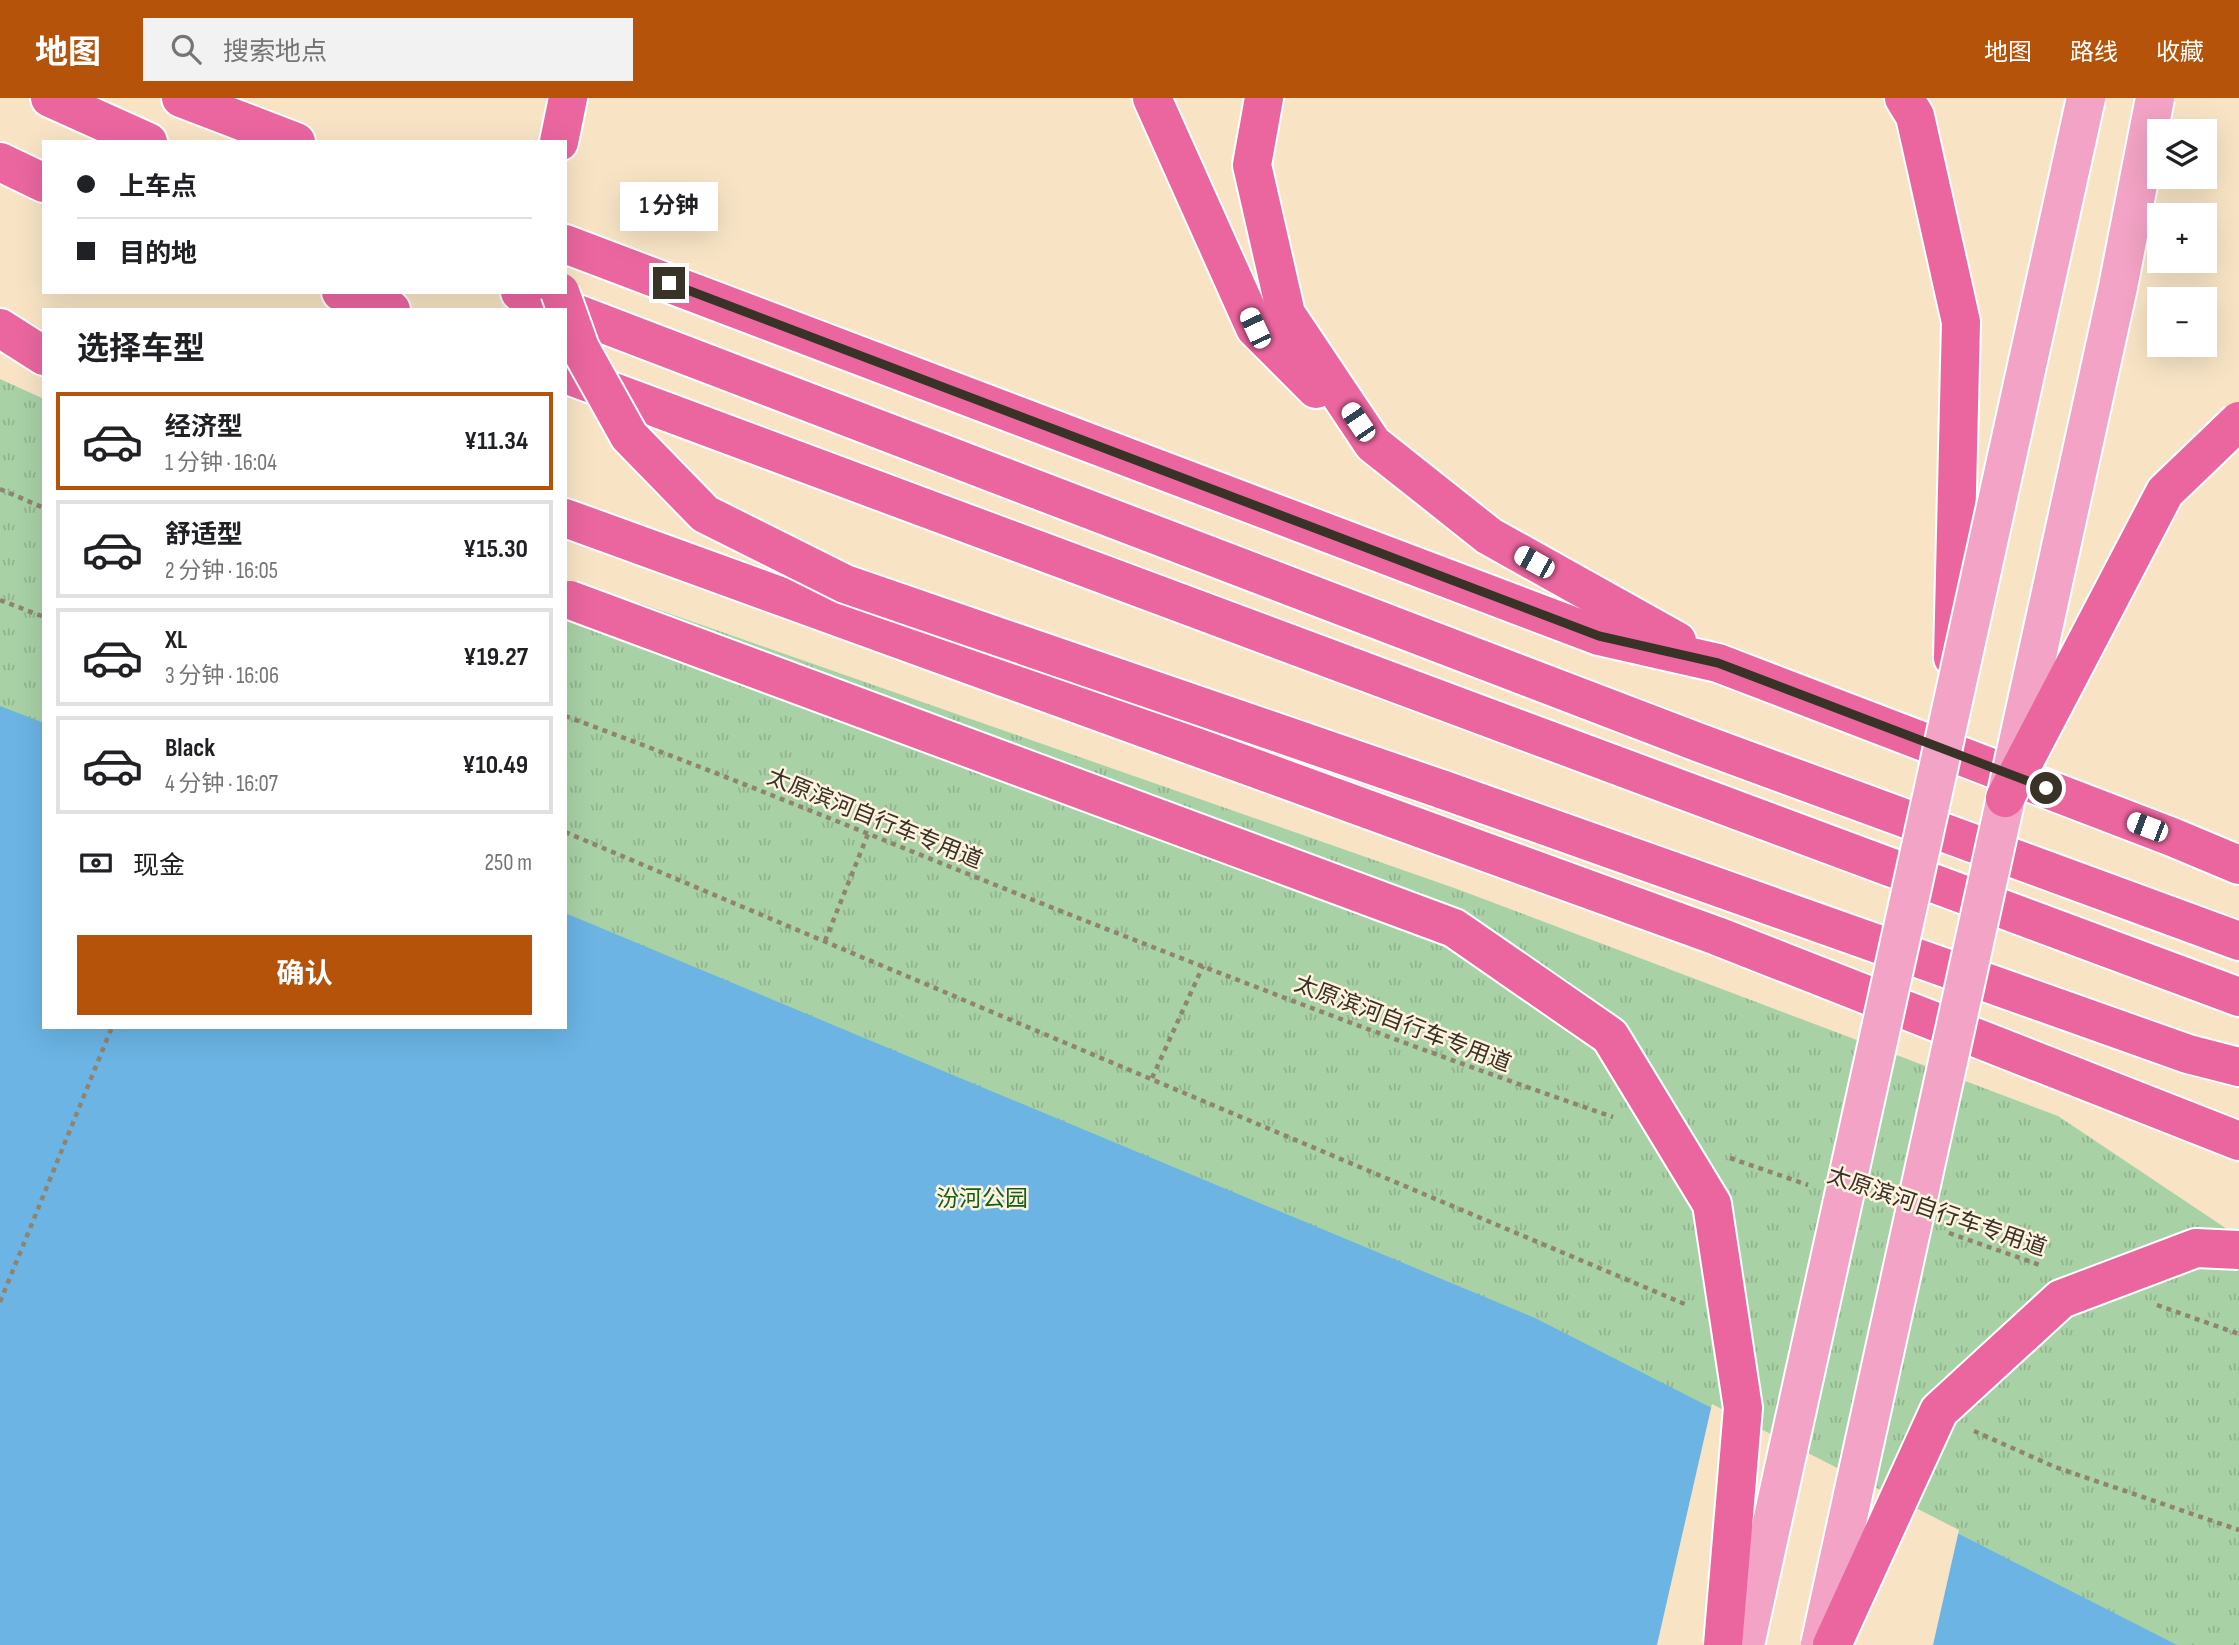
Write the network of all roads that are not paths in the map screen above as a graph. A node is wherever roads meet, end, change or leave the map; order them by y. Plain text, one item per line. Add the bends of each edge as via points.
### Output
1 (50, 98) edge
2 (181, 98) edge
3 (568, 98) edge
4 (1152, 98) edge
5 (1264, 98) edge
6 (1904, 98) edge
7 (2086, 98) edge
8 (2155, 98) edge
9 (144, 140) edge
10 (291, 140) edge
11 (559, 140) edge
12 (0, 162) edge
13 (42, 182) edge
14 (567, 245) edge
15 (347, 294) edge
16 (525, 294) edge
17 (385, 308) edge
18 (562, 308) edge
19 (567, 310) edge
20 (567, 312) edge
21 (0, 318) edge
22 (0, 328) edge
23 (42, 337) edge
24 (42, 355) edge
25 (567, 375) edge
26 (2239, 421) edge
27 (1373, 444) junction
28 (567, 519) edge
29 (568, 599) edge
30 (1716, 663) junction
31 (1952, 713) junction
32 (2005, 798) junction
33 (2239, 865) edge
34 (2239, 941) edge
35 (2239, 997) edge
36 (2239, 1068) edge
37 (2239, 1142) edge
38 (2239, 1250) edge
39 (1723, 1645) edge
40 (1745, 1645) edge
41 (1820, 1645) edge
42 (1832, 1645) edge

1 - 9 highway
2 - 10 highway
3 - 11 highway
4 - 27 highway via 1255,328
5 - 27 highway via 1252,165 1286,314
6 - 31 highway, bridge via 1915,116 1961,322
7 - 31 main road, bridge
8 - 32 main road, bridge
12 - 13 highway
14 - 30 highway via 1599,636
15 - 17 highway
16 - 18 highway
19 - 34 highway via 1700,743
20 - 36 highway, bridge via 580,348 629,436 705,514 845,584 2188,1054
21 - 23 highway
22 - 24 highway
25 - 35 highway
26 - 32 highway, bridge via 2165,492
27 - 30 highway via 1489,536
28 - 37 highway via 1717,936
29 - 39 highway, bridge via 1454,928 1610,1035 1712,1204 1743,1408
30 - 33 highway
31 - 40 main road, bridge
32 - 41 main road, bridge
38 - 42 highway, bridge via 2196,1248 2061,1299 1939,1411

